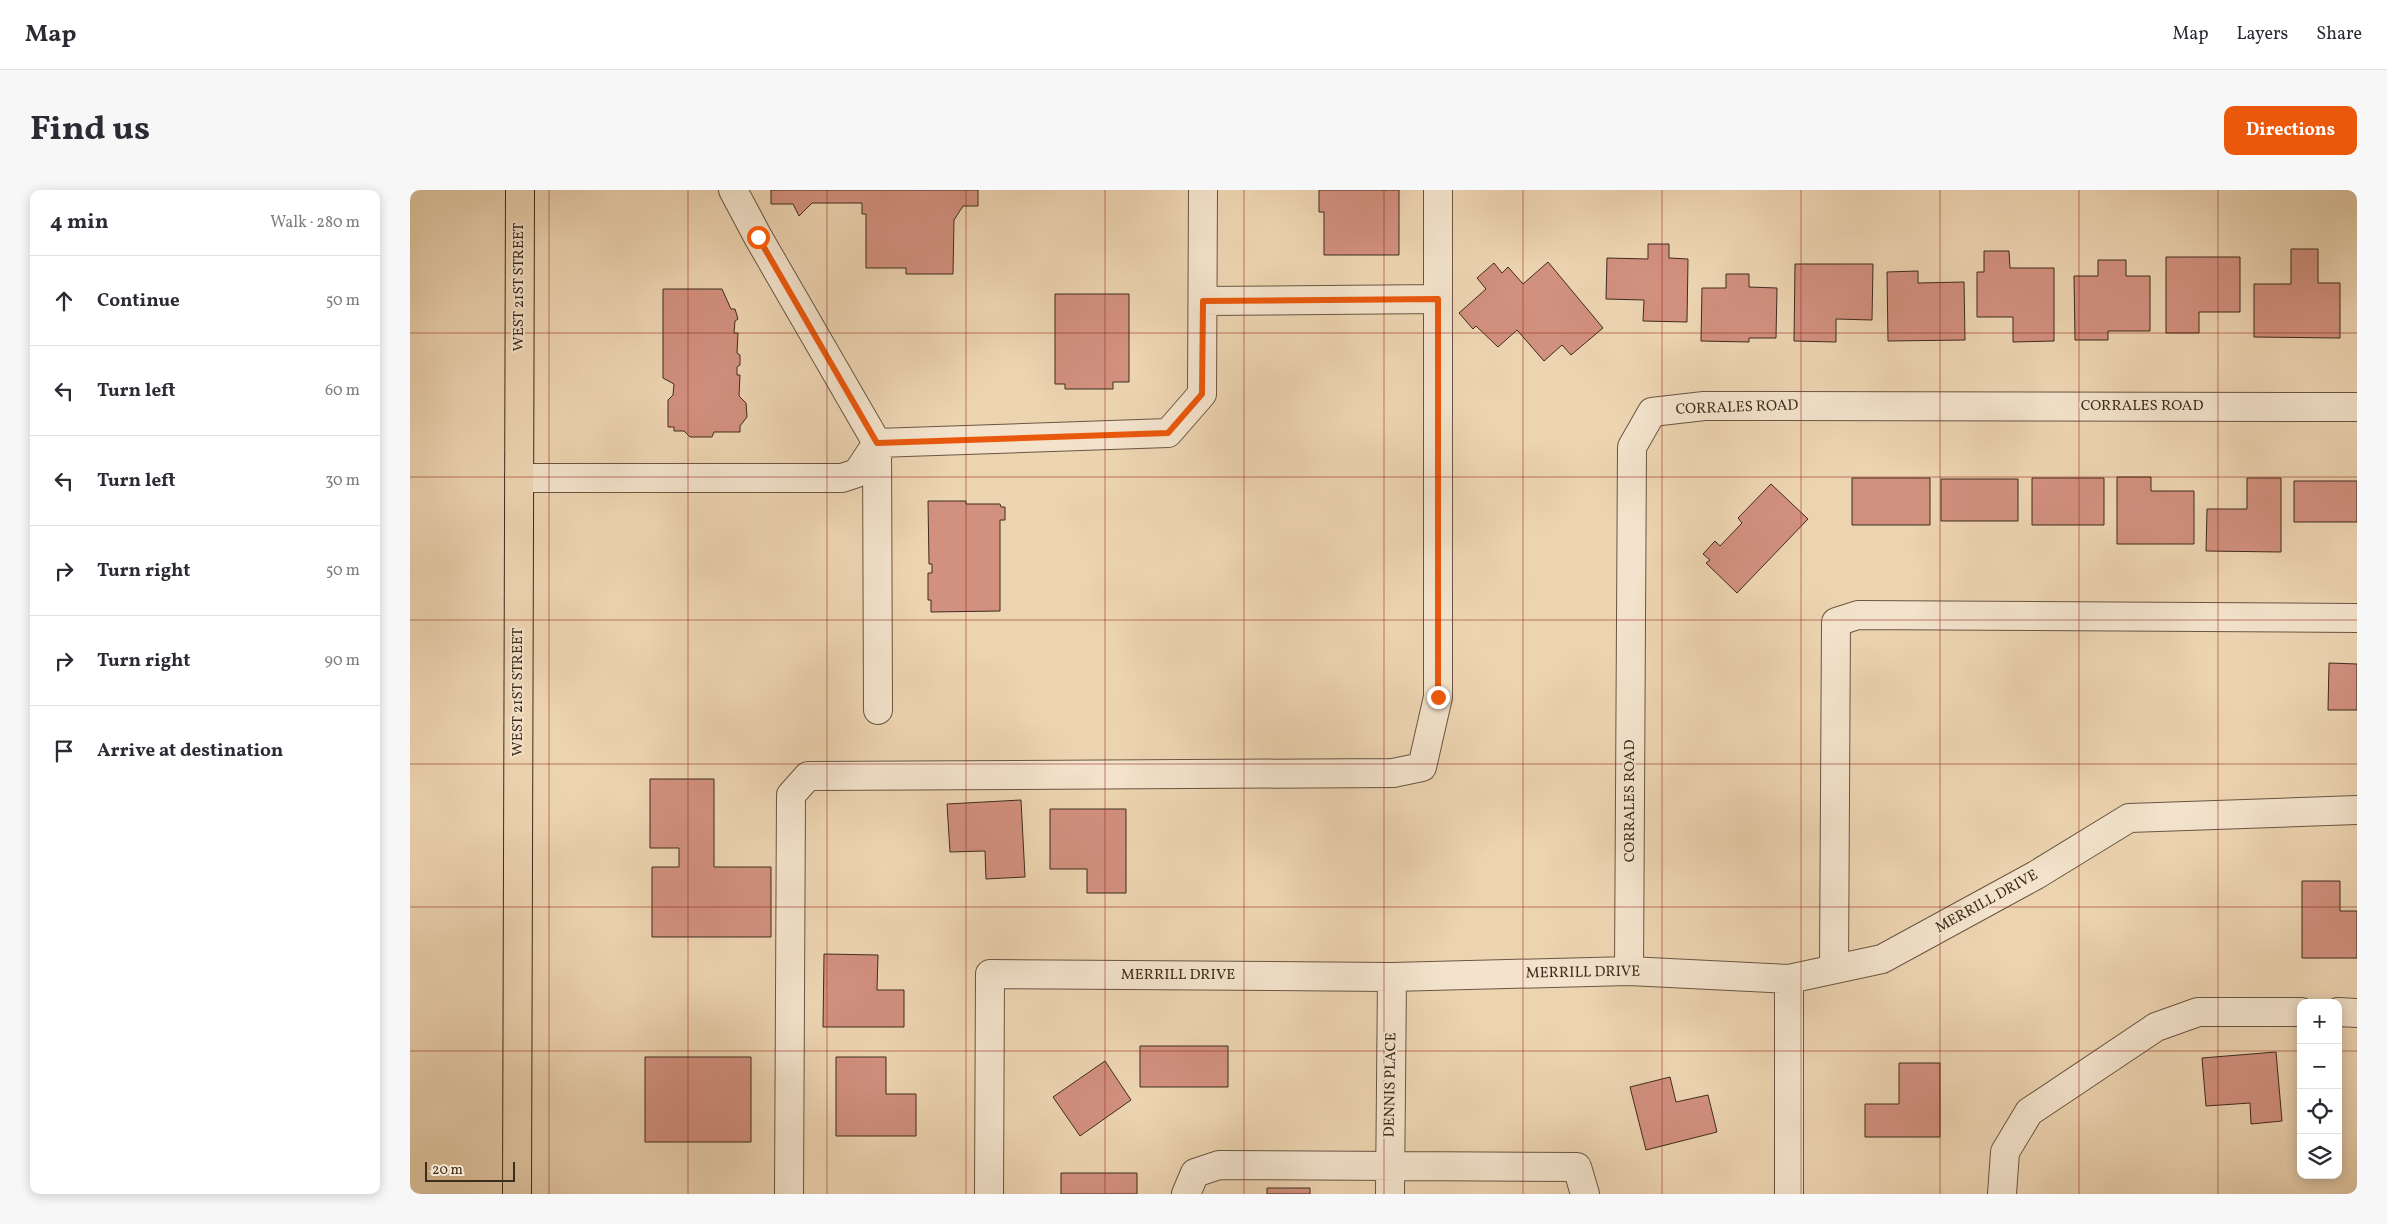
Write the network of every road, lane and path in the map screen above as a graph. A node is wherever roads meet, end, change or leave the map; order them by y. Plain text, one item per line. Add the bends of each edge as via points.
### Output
1 (520, 190) edge
2 (733, 190) edge
3 (1203, 190) edge
4 (1438, 190) edge
5 (1438, 299) junction
6 (1203, 301) junction
7 (2357, 407) edge
8 (877, 443) junction
9 (519, 478) junction
10 (2357, 618) edge
11 (878, 710) dead end
12 (2357, 810) edge
13 (1834, 969) junction
14 (1629, 971) junction
15 (1392, 977) junction
16 (1789, 979) junction
17 (2297, 1012) edge
18 (2342, 1012) edge
19 (2357, 1012) edge
20 (1390, 1165) junction
21 (517, 1194) edge
22 (790, 1194) edge
23 (989, 1194) edge
24 (1186, 1194) edge
25 (1390, 1194) edge
26 (1585, 1194) edge
27 (1789, 1194) edge
28 (2002, 1194) edge

1 - 9 main road, WEST 21ST STREET
2 - 8 street
3 - 6 street
4 - 5 street
5 - 6 street
5 - 22 street via 1438,697 1422,767 1393,773 808,776 791,795
6 - 8 street via 1202,394 1168,433
7 - 14 street, CORRALES ROAD via 1704,406 1652,412 1632,446
8 - 9 street via 857,473 842,478
8 - 11 street
9 - 21 main road, WEST 21ST STREET
10 - 13 street via 1858,615 1836,622
12 - 13 street, MERRILL DRIVE via 2129,818 2036,875 1882,959
13 - 16 street, MERRILL DRIVE
14 - 15 street, MERRILL DRIVE
14 - 16 street, MERRILL DRIVE
15 - 20 street, DENNIS PLACE
15 - 23 street, MERRILL DRIVE via 990,974
16 - 27 street
17 - 28 street via 2198,1012 2156,1027 2029,1112 2005,1152
18 - 19 street
20 - 24 street via 1219,1165 1195,1173
20 - 25 street, DENNIS PLACE
20 - 26 street via 1577,1167

